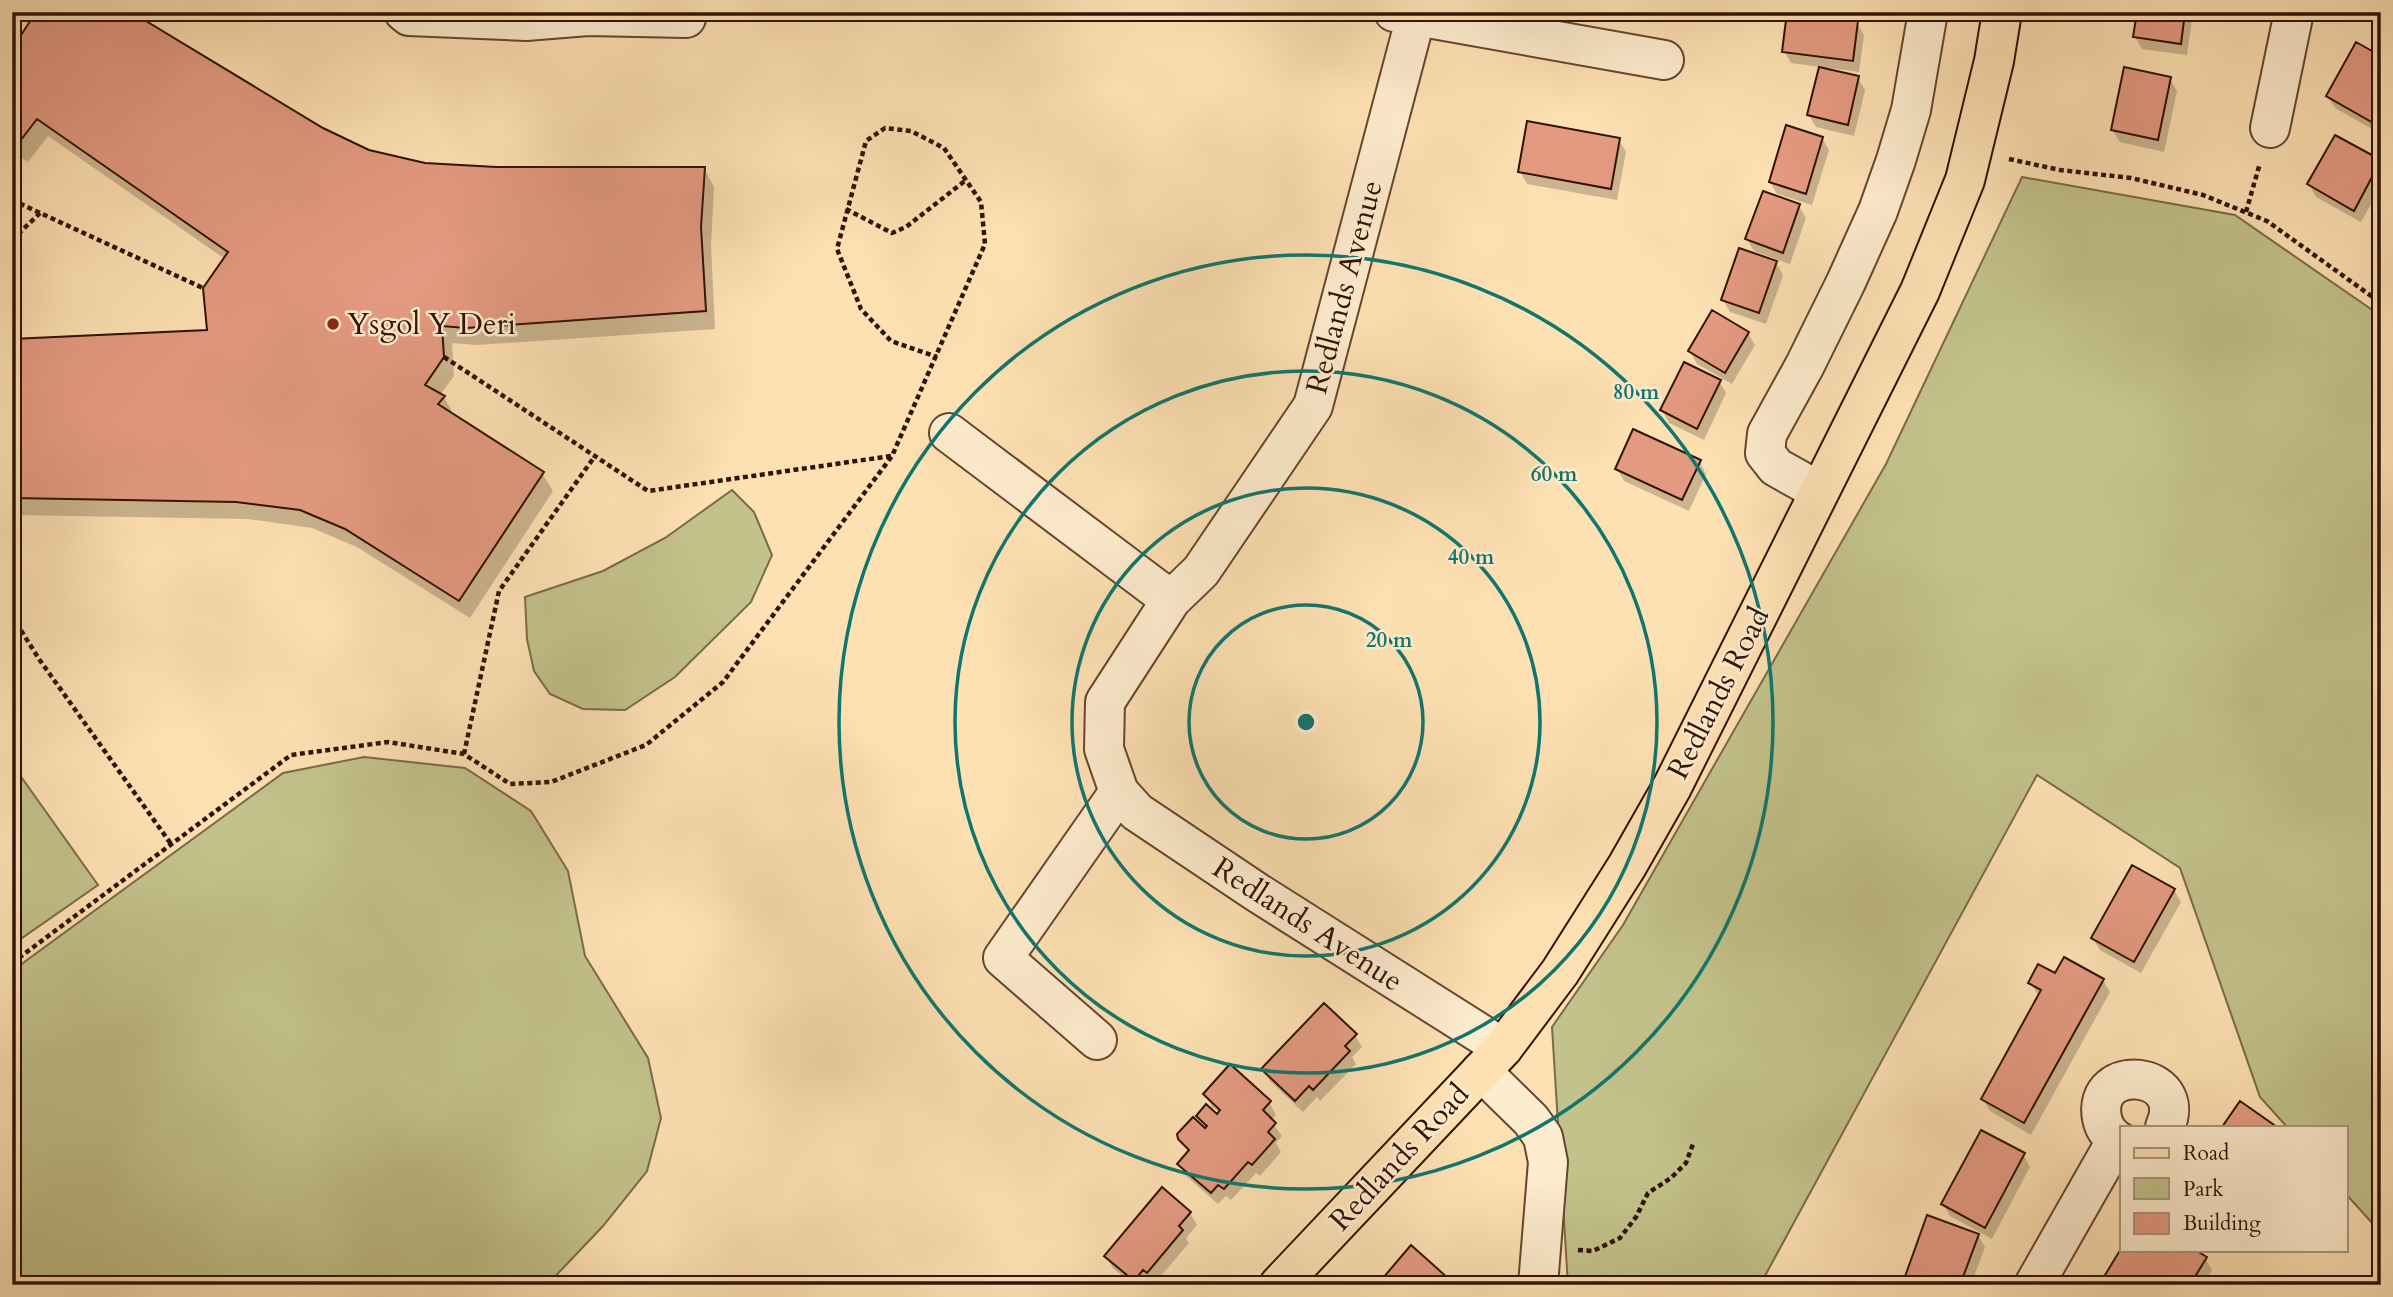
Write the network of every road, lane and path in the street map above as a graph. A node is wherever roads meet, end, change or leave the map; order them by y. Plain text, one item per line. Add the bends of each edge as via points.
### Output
1 (404, 12) edge
2 (1928, 12) edge
3 (2002, 12) edge
4 (2294, 12) edge
5 (1405, 14) edge
6 (686, 18) dead end
7 (1664, 60) dead end
8 (2270, 128) joint
9 (1974, 150) junction
10 (966, 180) junction
11 (12, 200) edge
12 (846, 209) junction
13 (2246, 212) junction
14 (40, 213) junction
15 (12, 240) edge
16 (203, 288) dead end
17 (2381, 303) edge
18 (444, 357) dead end
19 (937, 357) junction
20 (949, 433) dead end
21 (595, 456) junction
22 (892, 456) junction
23 (1819, 491) junction
24 (1171, 600) junction
25 (12, 616) edge
26 (464, 754) junction
27 (1119, 792) junction
28 (171, 844) junction
29 (12, 963) edge
30 (1097, 1040) dead end
31 (1492, 1059) junction
32 (2165, 1126) edge
33 (2119, 1142) edge
34 (1693, 1144) dead end
35 (1572, 1250) dead end
36 (1279, 1285) edge
37 (1538, 1285) edge
38 (2034, 1285) edge

1 - 6 street via 409,16 526,21 588,16
2 - 23 street via 1911,110 1878,211 1768,434 1765,453 1776,467
3 - 9 main road, Redlands Road
4 - 8 street
5 - 7 street, Redlands Avenue
5 - 24 street, Redlands Avenue via 1313,406 1201,571
8 - 13 path
9 - 13 path via 2060,170 2131,178 2203,195
9 - 23 main road, Redlands Road via 1920,291
10 - 12 path via 892,233
10 - 12 path via 944,148 911,131 885,128 866,141
10 - 19 path via 981,202 985,244
11 - 14 path
12 - 19 path via 837,249 861,309 891,341
13 - 17 path via 2267,221
14 - 15 path
14 - 16 path
18 - 21 path
19 - 22 path
20 - 24 street
21 - 22 path via 648,491
21 - 26 path via 499,591
22 - 26 path via 723,682 646,746 551,782 510,784
23 - 31 main road, Redlands Road via 1627,866 1565,964
24 - 27 street, Redlands Avenue via 1105,702 1104,749
25 - 28 path
26 - 28 path via 387,742 291,755
27 - 30 street via 1003,958
27 - 31 street, Redlands Avenue via 1137,812
28 - 29 path
31 - 36 main road, Redlands Road
31 - 37 street, Redlands Avenue via 1543,1137 1548,1162
32 - 33 street via 2169,1110 2161,1090 2142,1078 2130,1078 2109,1089 2103,1099 2102,1122
33 - 38 street
34 - 35 path via 1686,1163 1648,1193 1620,1238 1593,1251

